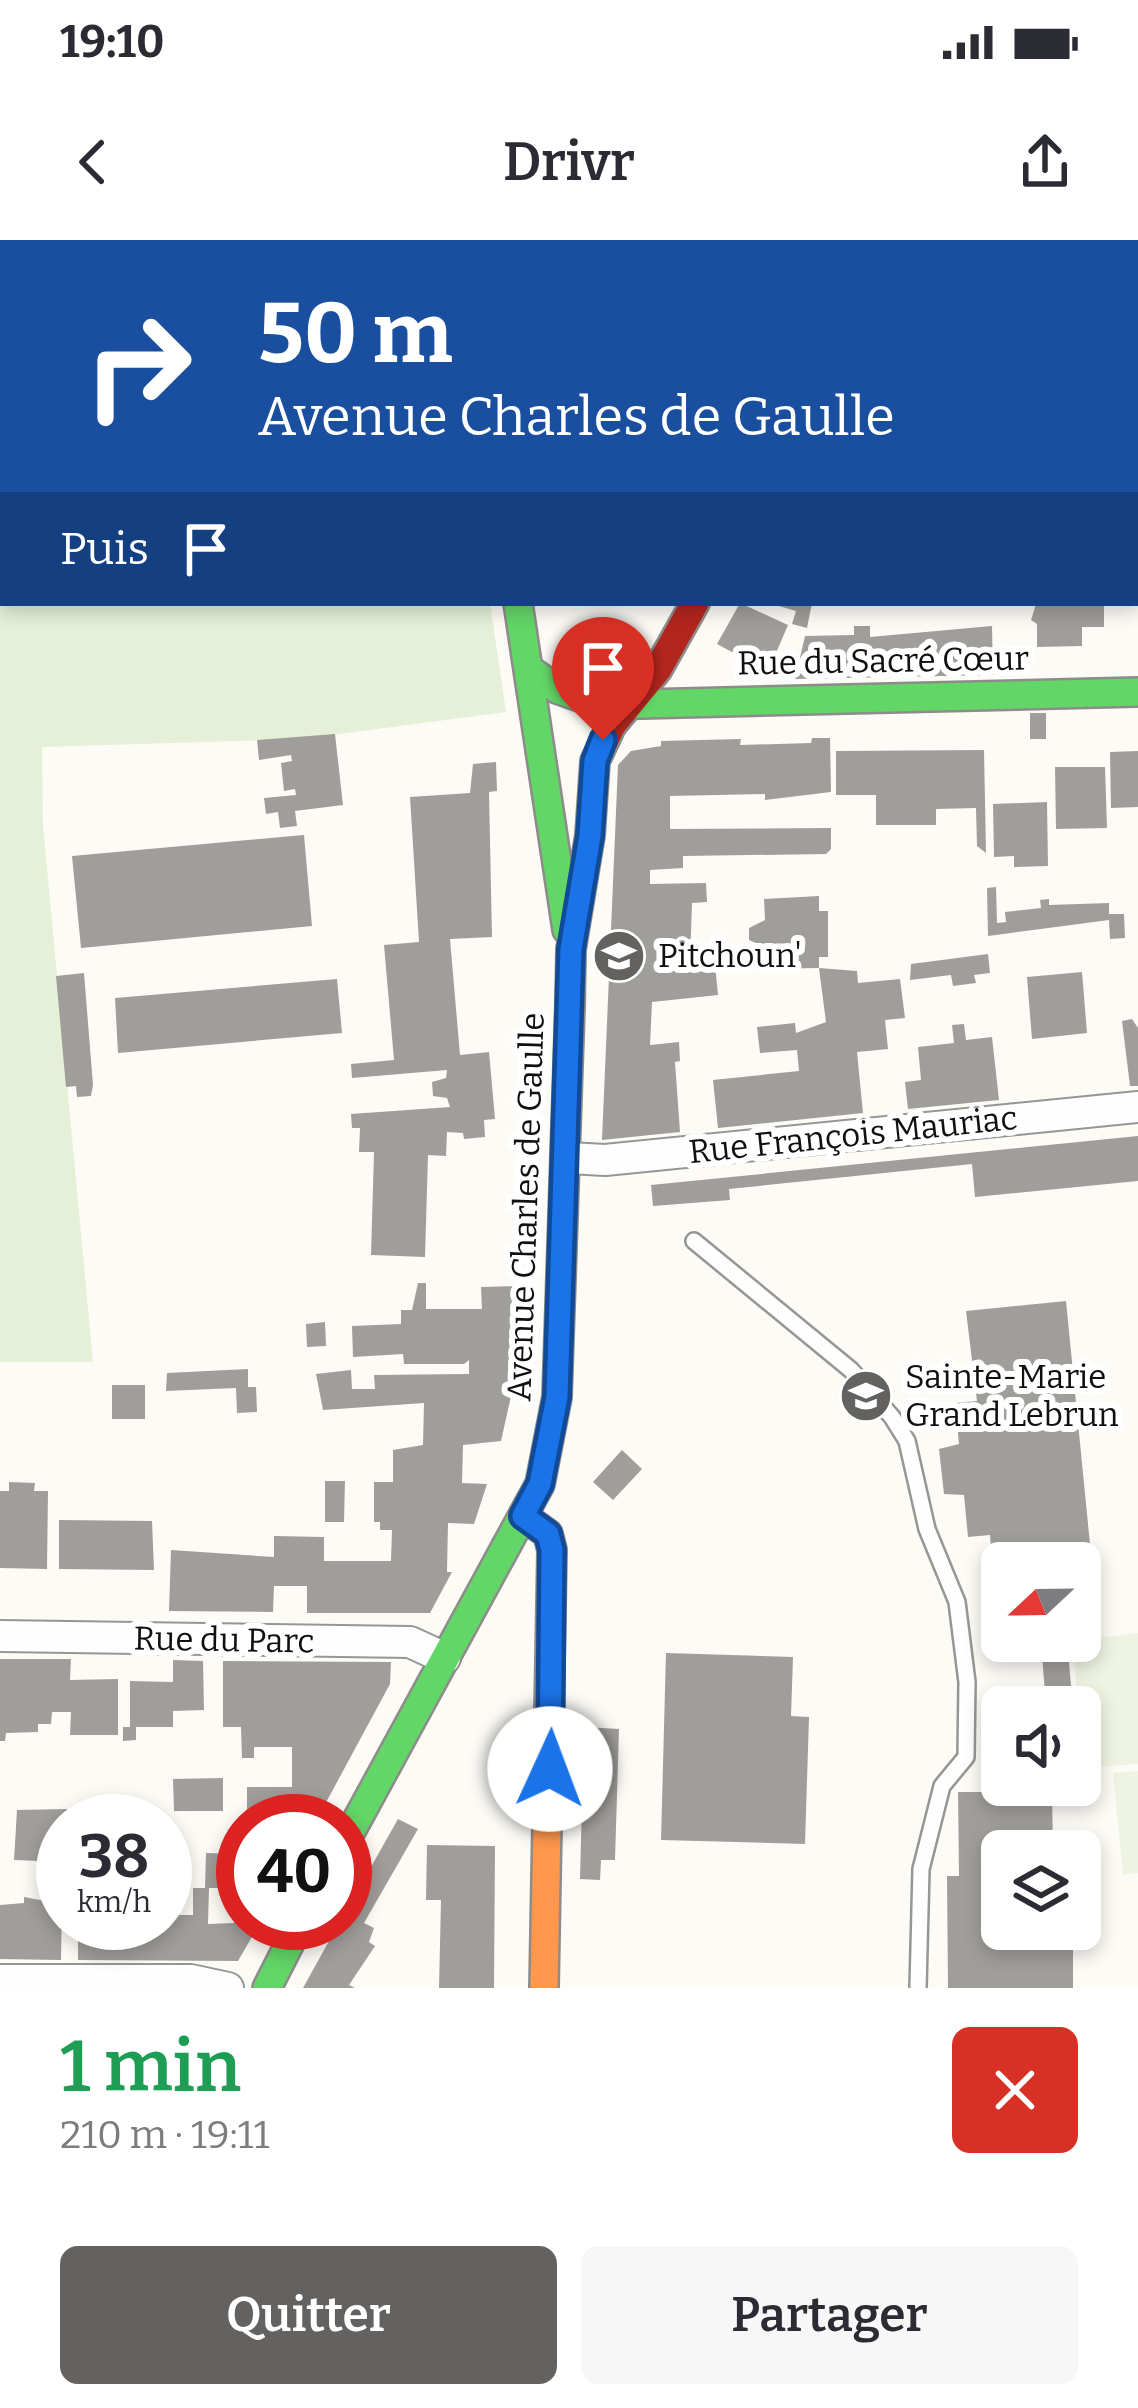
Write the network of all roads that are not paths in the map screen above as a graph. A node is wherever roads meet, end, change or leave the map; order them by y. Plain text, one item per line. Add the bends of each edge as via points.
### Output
1 (519, 606) edge
2 (693, 606) edge
3 (530, 670) junction
4 (1138, 692) edge
5 (629, 704) junction
6 (571, 949) junction
7 (1138, 1107) edge
8 (568, 1158) junction
9 (694, 1240) dead end
10 (523, 1516) junction
11 (0, 1636) edge
12 (445, 1658) junction
13 (371, 1794) edge
14 (286, 1950) edge
15 (0, 1980) edge
16 (228, 1988) edge
17 (267, 1988) edge
18 (544, 1988) edge
19 (918, 1988) edge

1 - 3 main road, Avenue Charles de Gaulle
2 - 5 main road, Avenue Charles de Gaulle
3 - 5 main road, Rue du Sacré Cœur via 581,701
3 - 6 main road, Avenue Charles de Gaulle via 546,838
4 - 5 main road, Rue du Sacré Cœur
5 - 6 main road, Avenue Charles de Gaulle via 595,761
6 - 8 main road, Avenue Charles de Gaulle
7 - 8 street, Rue François Mauriac
8 - 10 main road, Avenue Charles de Gaulle via 557,1397 540,1484
9 - 19 lane via 851,1370 892,1417 907,1441 927,1529 957,1601 966,1757 942,1786 921,1869
10 - 12 main road, Avenue Charles de Gaulle
10 - 18 main road via 548,1534 552,1550
11 - 12 street, Rue du Parc via 410,1642
12 - 13 main road, Avenue Charles de Gaulle
14 - 17 main road
15 - 16 street via 191,1980

